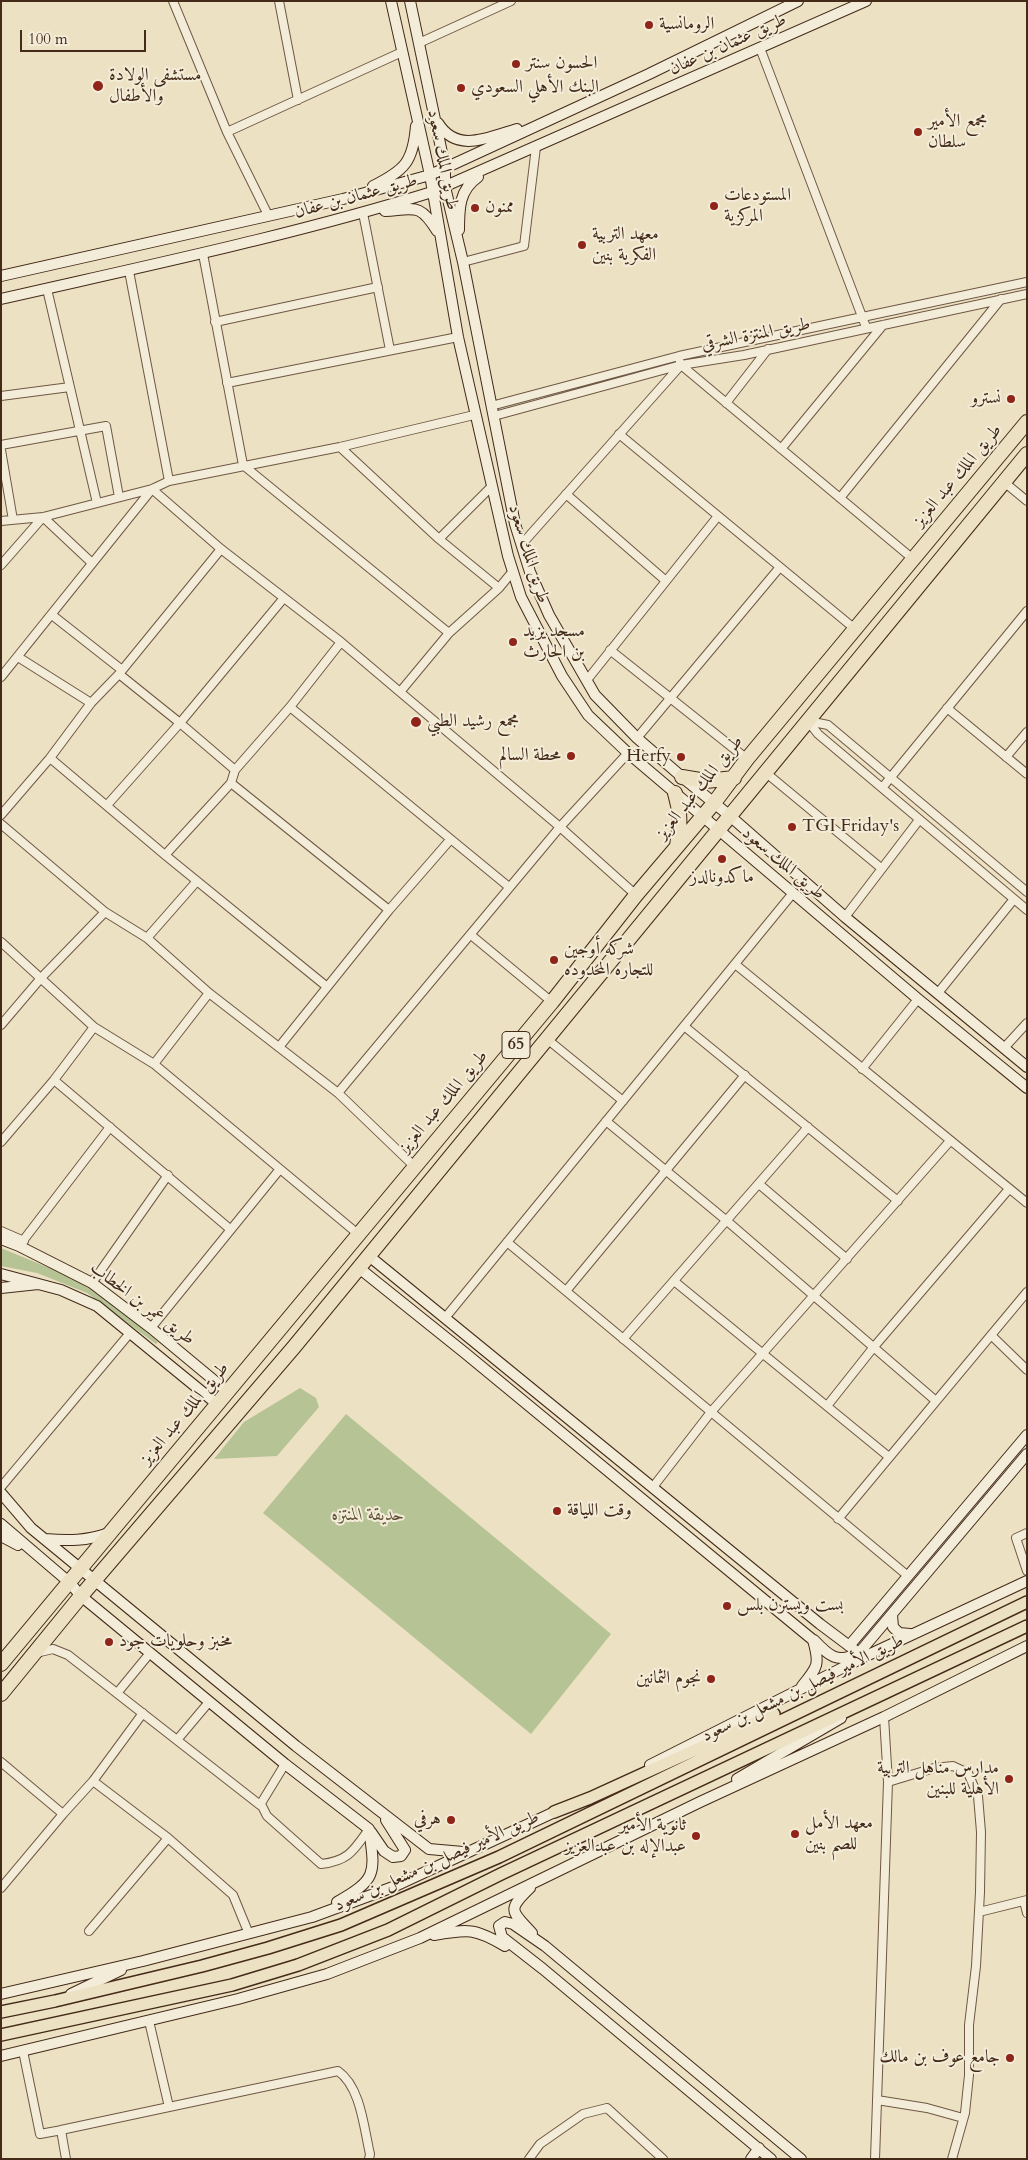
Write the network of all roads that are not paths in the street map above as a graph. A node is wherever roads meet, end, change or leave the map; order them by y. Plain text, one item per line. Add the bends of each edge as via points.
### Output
1 (173, 1) edge
2 (279, 1) edge
3 (391, 1) edge
4 (410, 1) edge
5 (798, 1) edge
6 (866, 1) edge
7 (509, 2) edge
8 (419, 43) junction
9 (760, 48) junction
10 (402, 52) junction
11 (298, 100) junction
12 (430, 100) junction
13 (417, 115) junction
14 (550, 120) junction
15 (227, 132) junction
16 (536, 147) junction
17 (498, 164) junction
18 (445, 167) junction
19 (430, 175) junction
20 (445, 187) junction
21 (432, 192) junction
22 (352, 197) junction
23 (365, 213) junction
24 (268, 215) junction
25 (441, 238) junction
26 (203, 254) junction
27 (462, 258) junction
28 (129, 271) junction
29 (1, 276) edge
30 (1027, 282) edge
31 (378, 287) junction
32 (47, 289) junction
33 (1027, 294) edge
34 (1, 299) edge
35 (1001, 299) junction
36 (862, 316) junction
37 (215, 322) junction
38 (883, 325) junction
39 (866, 328) junction
40 (458, 337) junction
41 (390, 350) junction
42 (768, 350) junction
43 (679, 356) junction
44 (680, 365) junction
45 (227, 383) junction
46 (70, 387) junction
47 (1, 396) edge
48 (726, 403) junction
49 (493, 411) junction
50 (474, 414) junction
51 (1027, 422) edge
52 (80, 430) junction
53 (619, 434) junction
54 (1, 445) edge
55 (340, 447) junction
56 (781, 449) junction
57 (1, 450) edge
58 (1027, 454) edge
59 (243, 465) junction
60 (169, 481) junction
61 (1004, 482) junction
62 (491, 487) junction
63 (152, 489) junction
64 (566, 494) junction
65 (119, 497) junction
66 (840, 498) junction
67 (1027, 501) edge
68 (97, 503) junction
69 (718, 516) junction
70 (43, 517) junction
71 (13, 520) junction
72 (1, 521) edge
73 (439, 539) junction
74 (522, 544) junction
75 (221, 549) junction
76 (913, 559) junction
77 (92, 563) junction
78 (1, 566) edge
79 (780, 567) junction
80 (513, 571) junction
81 (666, 581) junction
82 (499, 588) junction
83 (283, 599) junction
84 (1027, 611) edge
85 (52, 615) junction
86 (855, 629) junction
87 (449, 633) junction
88 (341, 642) junction
89 (610, 650) junction
90 (18, 657) junction
91 (120, 672) junction
92 (1, 677) edge
93 (587, 680) junction
94 (400, 692) junction
95 (671, 699) junction
96 (91, 703) junction
97 (290, 707) junction
98 (947, 708) junction
99 (808, 721) junction
100 (180, 723) junction
101 (1027, 732) edge
102 (637, 738) junction
103 (628, 753) junction
104 (1006, 757) junction
105 (50, 758) junction
106 (747, 759) junction
107 (235, 770) junction
108 (766, 772) junction
109 (1027, 774) edge
110 (682, 777) junction
111 (734, 778) junction
112 (890, 778) junction
113 (231, 783) junction
114 (882, 788) junction
115 (675, 793) junction
116 (714, 803) junction
117 (108, 804) junction
118 (1, 815) edge
119 (702, 816) junction
120 (730, 816) junction
121 (920, 820) junction
122 (1, 824) edge
123 (560, 827) junction
124 (719, 831) junction
125 (450, 840) junction
126 (677, 847) junction
127 (165, 855) junction
128 (881, 868) junction
129 (198, 881) junction
130 (509, 887) junction
131 (1027, 892) edge
132 (793, 893) junction
133 (636, 895) junction
134 (1014, 899) junction
135 (389, 910) junction
136 (1027, 910) edge
137 (105, 912) junction
138 (845, 917) junction
139 (472, 935) junction
140 (148, 938) junction
141 (1, 942) edge
142 (735, 964) junction
143 (41, 978) junction
144 (326, 986) junction
145 (209, 993) junction
146 (938, 993) junction
147 (918, 999) junction
148 (552, 1002) junction
149 (1027, 1023) edge
150 (1, 1025) edge
151 (684, 1026) junction
152 (94, 1027) junction
153 (547, 1039) junction
154 (279, 1046) junction
155 (1004, 1048) junction
156 (154, 1064) junction
157 (1027, 1067) edge
158 (862, 1069) junction
159 (745, 1075) junction
160 (54, 1080) junction
161 (1027, 1088) edge
162 (338, 1093) junction
163 (623, 1101) junction
164 (606, 1121) junction
165 (110, 1127) junction
166 (808, 1127) junction
167 (950, 1141) junction
168 (1, 1142) edge
169 (415, 1167) junction
170 (280, 1169) junction
171 (666, 1170) junction
172 (168, 1175) junction
173 (759, 1184) junction
174 (1009, 1189) junction
175 (898, 1201) junction
176 (1027, 1204) edge
177 (727, 1221) junction
178 (230, 1229) junction
179 (1, 1231) edge
180 (358, 1234) junction
181 (1, 1239) edge
182 (507, 1242) junction
183 (21, 1243) junction
184 (369, 1256) junction
185 (847, 1259) junction
186 (359, 1268) junction
187 (1, 1274) edge
188 (674, 1281) junction
189 (92, 1283) junction
190 (41, 1284) junction
191 (1, 1288) edge
192 (566, 1292) junction
193 (1027, 1292) edge
194 (814, 1296) junction
195 (445, 1318) junction
196 (151, 1328) junction
197 (130, 1333) junction
198 (991, 1335) junction
199 (624, 1339) junction
200 (873, 1348) junction
201 (764, 1353) junction
202 (1027, 1370) edge
203 (228, 1392) junction
204 (936, 1401) junction
205 (218, 1404) junction
206 (827, 1406) junction
207 (711, 1412) junction
208 (1027, 1435) edge
209 (1027, 1454) edge
210 (889, 1458) junction
211 (1, 1487) edge
212 (653, 1487) junction
213 (1, 1493) edge
214 (838, 1518) junction
215 (1, 1524) edge
216 (110, 1533) junction
217 (1027, 1533) edge
218 (1, 1536) edge
219 (45, 1539) junction
220 (37, 1556) junction
221 (81, 1568) junction
222 (1027, 1571) edge
223 (908, 1576) junction
224 (96, 1580) junction
225 (1027, 1581) edge
226 (70, 1583) junction
227 (81, 1596) junction
228 (1027, 1602) edge
229 (892, 1615) junction
230 (1027, 1626) edge
231 (911, 1634) junction
232 (813, 1640) junction
233 (849, 1646) junction
234 (1027, 1646) edge
235 (150, 1653) junction
236 (34, 1654) junction
237 (4, 1655) edge
238 (861, 1655) junction
239 (864, 1679) junction
240 (799, 1690) junction
241 (118, 1692) junction
242 (1, 1694) edge
243 (876, 1697) junction
244 (210, 1702) junction
245 (143, 1713) junction
246 (884, 1717) junction
247 (177, 1740) junction
248 (1, 1762) edge
249 (285, 1764) junction
250 (93, 1781) junction
251 (888, 1782) junction
252 (700, 1802) junction
253 (261, 1804) junction
254 (379, 1810) junction
255 (554, 1812) junction
256 (62, 1814) junction
257 (369, 1829) junction
258 (168, 1838) junction
259 (467, 1852) junction
260 (539, 1880) junction
261 (1, 1888) edge
262 (1025, 1900) edge
263 (979, 1912) junction
264 (1027, 1912) edge
265 (312, 1917) junction
266 (89, 1931) dead end
267 (249, 1934) junction
268 (420, 1938) junction
269 (544, 1946) junction
270 (143, 1961) junction
271 (543, 1969) junction
272 (1, 1994) edge
273 (54, 2002) junction
274 (1, 2012) edge
275 (149, 2021) junction
276 (1, 2035) edge
277 (23, 2050) junction
278 (1, 2056) edge
279 (877, 2100) junction
280 (169, 2107) junction
281 (963, 2118) junction
282 (62, 2130) junction
283 (759, 2148) junction
284 (66, 2159) edge
285 (369, 2159) edge
286 (529, 2159) edge
287 (662, 2159) edge
288 (751, 2159) edge
289 (771, 2159) edge
290 (801, 2159) edge
291 (875, 2159) edge
292 (952, 2159) edge

1 - 15 street
2 - 11 street
3 - 10 main road, طريق الملك سعود
4 - 8 main road, طريق الملك سعود
5 - 14 main road, طريق عثمان بن عفان
6 - 9 main road, طريق عثمان بن عفان
7 - 8 street
8 - 12 main road, طريق الملك سعود
9 - 16 main road, طريق عثمان بن عفان
9 - 36 street
10 - 11 street
10 - 13 main road, طريق الملك سعود
11 - 15 street
12 - 14 main road via 444,133 466,142
12 - 18 main road, طريق الملك سعود
13 - 19 main road, طريق الملك سعود
13 - 22 main road via 414,148 406,163 394,176
14 - 18 main road, طريق عثمان بن عفان
15 - 24 street
16 - 17 main road, طريق عثمان بن عفان
16 - 27 street via 524,246
17 - 20 main road, طريق عثمان بن عفان
17 - 27 main road via 470,183 461,197 458,207
18 - 19 main road, طريق عثمان بن عفان
18 - 20 main road, طريق الملك سعود
19 - 21 main road, طريق الملك سعود
19 - 22 main road, طريق عثمان بن عفان
20 - 21 main road, طريق عثمان بن عفان
20 - 27 main road, طريق الملك سعود
21 - 23 main road, طريق عثمان بن عفان
21 - 25 main road, طريق الملك سعود
22 - 24 main road, طريق عثمان بن عفان
23 - 25 main road via 420,210 427,215
23 - 26 main road, طريق عثمان بن عفان
23 - 31 street
24 - 29 main road, طريق عثمان بن عفان
25 - 40 main road, طريق الملك سعود
26 - 28 main road, طريق عثمان بن عفان
26 - 37 street
27 - 49 main road, طريق الملك سعود
28 - 32 main road, طريق عثمان بن عفان
28 - 60 street
30 - 36 street
31 - 37 street
31 - 41 street
32 - 34 main road, طريق عثمان بن عفان
32 - 46 street
33 - 35 street, طريق المنتزة الشرقي
35 - 38 street, طريق المنتزة الشرقي
35 - 66 street
36 - 39 street
36 - 43 street
37 - 45 street
38 - 39 street, طريق المنتزة الشرقي
38 - 56 street
39 - 42 street, طريق المنتزة الشرقي
40 - 41 street
40 - 50 main road, طريق الملك سعود
41 - 45 street
42 - 44 street, طريق المنتزة الشرقي
42 - 48 street
43 - 44 street
43 - 49 street
44 - 48 street
44 - 49 street, طريق المنتزة الشرقي
44 - 53 street
45 - 59 street
46 - 47 street
46 - 52 street
48 - 56 street
49 - 74 main road, طريق الملك سعود
50 - 55 street
50 - 62 main road, طريق الملك سعود
51 - 76 highway, طريق الملك عبد العزيز / 65
52 - 54 street
52 - 65 street via 106,426
52 - 68 street
53 - 64 street
53 - 69 street
55 - 59 street
55 - 73 street
56 - 66 street
57 - 71 street
58 - 61 highway, 65
59 - 60 street
59 - 87 street
60 - 63 street
61 - 67 street
61 - 99 highway, 65
62 - 73 street
62 - 80 main road, طريق الملك سعود
63 - 65 street
63 - 75 street
63 - 77 street
64 - 74 street
64 - 81 street
65 - 68 street
66 - 76 street
68 - 70 street
69 - 79 street
69 - 81 street
70 - 71 street
70 - 77 street
70 - 78 street
71 - 72 street
73 - 82 street
74 - 93 main road, طريق الملك سعود via 549,615
75 - 83 street
75 - 91 street
76 - 86 highway, طريق الملك عبد العزيز / 65
77 - 85 street
79 - 86 street
79 - 95 street
80 - 82 street
80 - 103 main road, طريق الملك سعود via 521,597 562,676 588,715
81 - 89 street
82 - 87 street
83 - 88 street
83 - 100 street
84 - 98 street
85 - 90 street
85 - 91 street
86 - 106 highway, طريق الملك عبد العزيز / 65
87 - 94 street
88 - 94 street
88 - 97 street
89 - 93 street
89 - 95 street
90 - 92 street
90 - 96 street
91 - 96 street
91 - 100 street
93 - 102 main road, طريق الملك سعود via 595,695
94 - 123 street
95 - 102 street
95 - 106 street
96 - 105 street
97 - 107 street
97 - 125 street
98 - 104 street
98 - 112 street
99 - 108 highway, 65
99 - 112 street via 828,726
99 - 114 street via 818,734
100 - 107 street
100 - 117 street
101 - 104 street
102 - 110 main road, طريق الملك سعود
103 - 115 main road, طريق الملك سعود
103 - 123 street
104 - 109 street
105 - 117 street
105 - 118 street
106 - 111 highway, طريق الملك عبد العزيز / 65
107 - 113 street
108 - 120 highway, 65
108 - 128 street
110 - 111 highway via 706,780
110 - 116 main road, طريق الملك سعود
111 - 116 highway, طريق الملك عبد العزيز / 65
112 - 114 street
112 - 131 street
113 - 127 street
113 - 135 street
114 - 121 street
115 - 119 main road, طريق الملك سعود
115 - 126 highway via 680,809
116 - 119 highway, طريق الملك عبد العزيز / 65
116 - 120 main road, طريق الملك سعود
117 - 127 street
119 - 124 main road, طريق الملك سعود
119 - 126 highway, طريق الملك عبد العزيز / 65
120 - 124 highway, 65
120 - 138 main road, طريق الملك سعود
121 - 128 street
121 - 134 street
122 - 137 street
123 - 130 street
123 - 133 street
124 - 132 main road, طريق الملك سعود
124 - 153 highway, 65
125 - 130 street
125 - 135 street
126 - 133 highway, طريق الملك عبد العزيز / 65
127 - 129 street
128 - 138 street
129 - 140 street
129 - 144 street
130 - 139 street
132 - 142 street
132 - 147 main road, طريق الملك سعود
133 - 148 highway, طريق الملك عبد العزيز / 65
134 - 136 street
134 - 146 street
135 - 144 street
137 - 140 street
137 - 143 street
138 - 146 main road, طريق الملك سعود
139 - 148 street
139 - 162 street
140 - 145 street
141 - 143 street
142 - 151 street
142 - 158 street
143 - 150 street
143 - 152 street
144 - 154 street
145 - 154 street
145 - 156 street
146 - 155 main road, طريق الملك سعود
147 - 158 street
147 - 161 main road, طريق الملك سعود
148 - 169 highway, طريق الملك عبد العزيز / 65
149 - 155 street
151 - 159 street
151 - 163 street
152 - 156 street
152 - 160 street
153 - 163 street
153 - 184 highway, 65
154 - 162 street
155 - 157 main road, طريق الملك سعود
156 - 170 street
158 - 167 street
159 - 166 street
159 - 171 street
160 - 165 street
160 - 168 street
162 - 169 street
163 - 164 street
164 - 171 street
164 - 182 street
165 - 172 street
165 - 183 street
166 - 173 street
166 - 175 street
167 - 174 street
167 - 175 street
169 - 180 highway, طريق الملك عبد العزيز / 65
170 - 178 street
170 - 180 street
171 - 177 street
171 - 192 street
172 - 178 street
172 - 189 street
173 - 177 street
173 - 185 street
174 - 176 street
174 - 200 street
175 - 185 street
177 - 188 street
177 - 194 street
178 - 196 street
179 - 183 street
180 - 203 highway, طريق الملك عبد العزيز / 65
181 - 183 main road, طريق عمر بن الخطاب
182 - 192 street
182 - 195 street
183 - 189 main road, طريق عمر بن الخطاب
184 - 186 highway, 65
184 - 195 main road
185 - 194 street
186 - 224 highway, 65
186 - 232 main road
187 - 190 main road, طريق عمر بن الخطاب
188 - 199 street
188 - 201 street
189 - 196 main road, طريق عمر بن الخطاب
190 - 191 main road
190 - 197 main road, طريق عمر بن الخطاب via 97,1306
192 - 199 street
193 - 198 street
194 - 200 street
194 - 201 street
195 - 212 main road
196 - 203 main road, طريق عمر بن الخطاب
197 - 205 main road, طريق عمر بن الخطاب
197 - 211 street
198 - 202 street
198 - 204 street
199 - 207 street
200 - 204 street
200 - 206 street
201 - 206 street
201 - 207 street
203 - 205 highway, طريق الملك عبد العزيز / 65
204 - 210 street
205 - 216 highway, طريق الملك عبد العزيز / 65
206 - 210 street
207 - 212 street
207 - 214 street
208 - 223 main road
209 - 229 main road
210 - 214 street
212 - 233 main road
213 - 219 main road via 31,1528
214 - 223 street
215 - 220 main road
216 - 219 main road via 72,1541
216 - 221 highway, طريق الملك عبد العزيز / 65
217 - 222 street via 1016,1538
218 - 220 main road
219 - 221 main road
220 - 226 main road
221 - 224 main road
221 - 226 highway, طريق الملك عبد العزيز / 65
223 - 233 main road
224 - 227 highway, 65
224 - 254 main road via 296,1746
225 - 231 main road
226 - 227 main road
226 - 237 highway, طريق الملك عبد العزيز / 65
227 - 235 main road
227 - 236 highway, 65
228 - 239 main road, طريق الأمير فيصل بن مشعل بن سعود
229 - 231 main road via 893,1627 899,1633
229 - 238 main road
230 - 243 main road, طريق الأمير فيصل بن مشعل بن سعود
231 - 238 main road
232 - 238 main road via 827,1654 839,1659
232 - 240 main road via 818,1658 813,1673
233 - 238 main road
234 - 246 main road
235 - 241 street
235 - 244 main road
236 - 241 street via 54,1648
236 - 242 highway, 65
238 - 240 main road, طريق الأمير فيصل بن مشعل بن سعود
239 - 255 main road via 806,1700
239 - 273 main road, طريق الأمير فيصل بن مشعل بن سعود via 499,1856 341,1925 211,1963
240 - 255 main road, طريق الأمير فيصل بن مشعل بن سعود
241 - 245 street
243 - 252 main road
243 - 276 main road, طريق الأمير فيصل بن مشعل بن سعود via 379,1934 298,1965 232,1984
244 - 247 street
244 - 249 main road
245 - 247 street
245 - 250 street
246 - 251 street
246 - 252 main road
247 - 253 street
248 - 256 street
249 - 253 street
249 - 257 main road
250 - 256 street
250 - 258 street
251 - 263 street via 934,1768 953,1766 968,1773 978,1796 981,1832
251 - 279 street
252 - 260 main road
253 - 257 street via 267,1816 321,1864 332,1863 352,1853
254 - 257 main road via 405,1850 400,1856 393,1857
254 - 259 main road via 429,1849
255 - 259 main road, طريق الأمير فيصل بن مشعل بن سعود
256 - 261 street
257 - 265 main road via 374,1866 366,1884
258 - 266 street
258 - 267 street via 233,1895
259 - 265 main road, طريق الأمير فيصل بن مشعل بن سعود via 393,1887
260 - 268 main road
260 - 269 main road via 516,1902 514,1909
262 - 263 street
262 - 264 street
263 - 281 street via 969,2025 969,2075
265 - 267 main road, طريق الأمير فيصل بن مشعل بن سعود
267 - 270 main road, طريق الأمير فيصل بن مشعل بن سعود
268 - 271 main road via 473,1930
268 - 275 main road via 327,1974
269 - 271 main road via 513,1924 505,1922 499,1926 502,1937
269 - 290 main road
270 - 272 main road, طريق الأمير فيصل بن مشعل بن سعود
270 - 273 main road
271 - 283 main road
273 - 274 main road, طريق الأمير فيصل بن مشعل بن سعود
275 - 277 main road
275 - 280 street
277 - 278 main road
277 - 282 street via 40,2134
279 - 281 street via 928,2108
279 - 291 street
280 - 282 street
280 - 285 street via 338,2071 348,2077 355,2092
281 - 292 street
282 - 284 street
283 - 288 main road
283 - 289 main road
286 - 287 street via 540,2144 583,2114 607,2108

